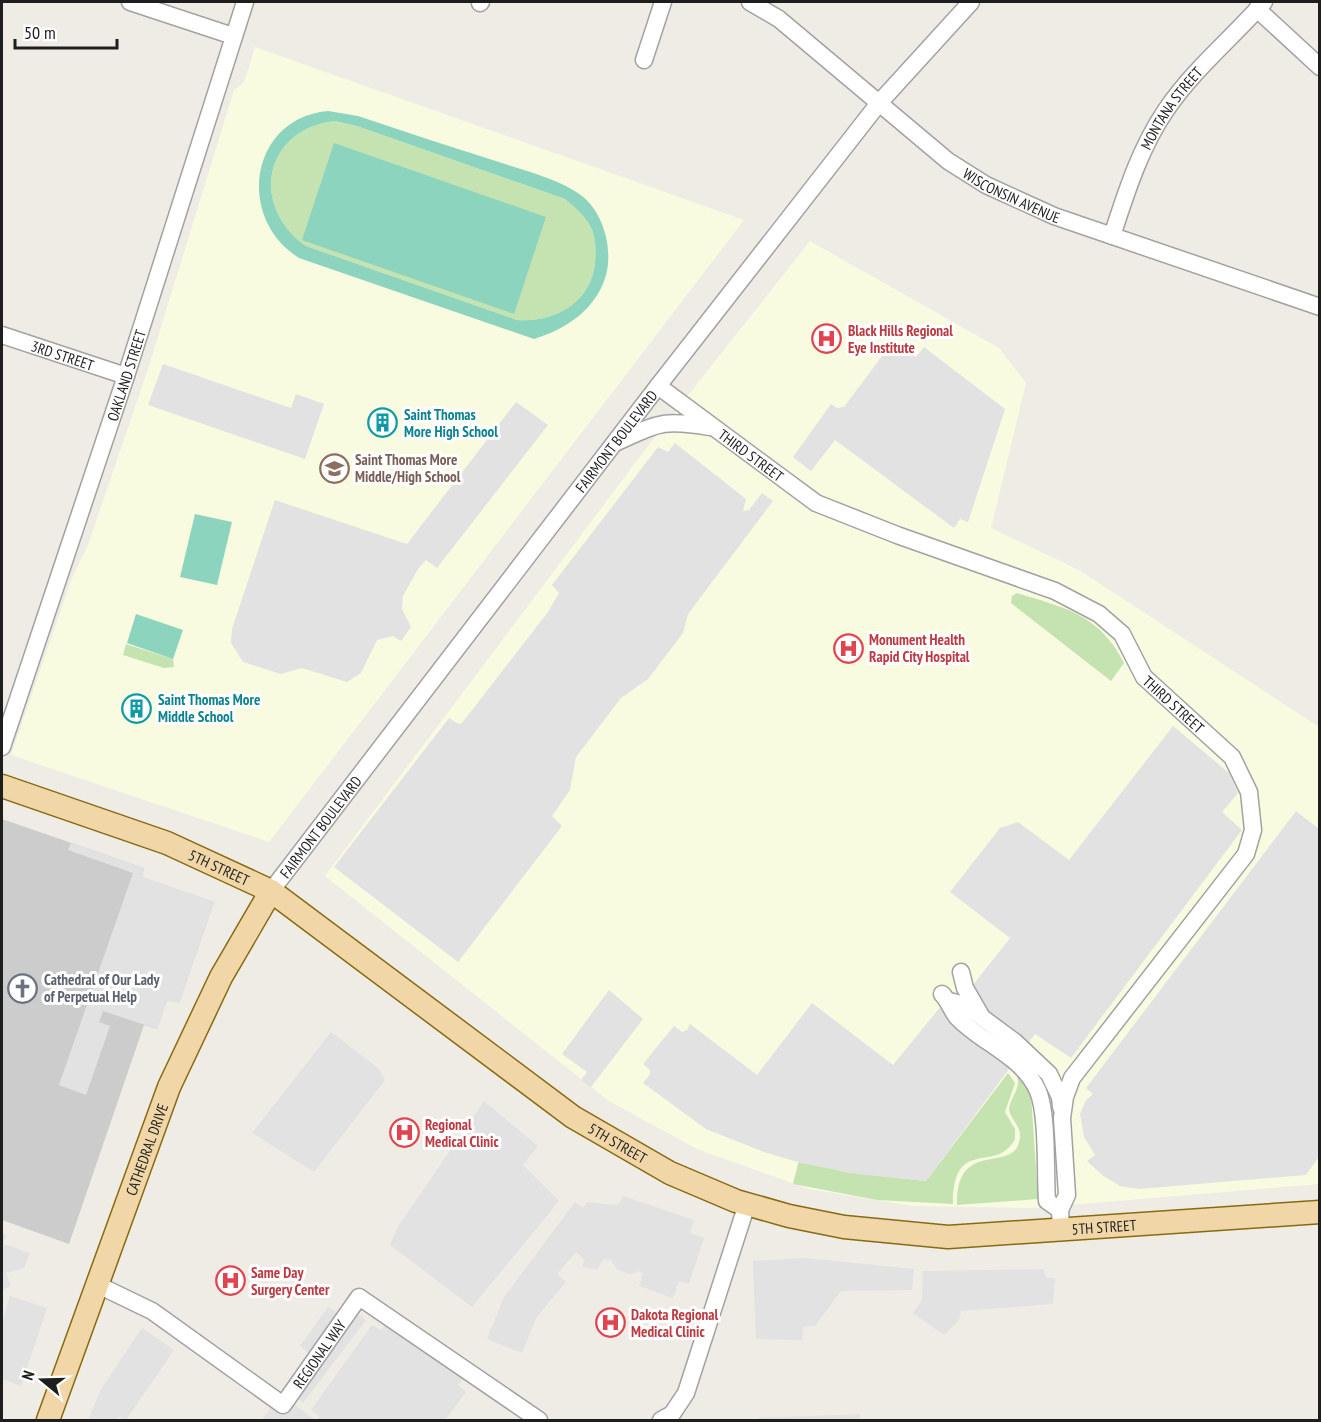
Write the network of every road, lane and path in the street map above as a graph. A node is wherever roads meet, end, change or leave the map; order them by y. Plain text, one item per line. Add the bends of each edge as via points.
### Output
1 (130, 2) edge
2 (245, 2) edge
3 (663, 2) edge
4 (750, 2) edge
5 (971, 2) edge
6 (1260, 5) edge
7 (233, 36) junction
8 (644, 60) dead end
9 (1320, 67) edge
10 (879, 103) junction
11 (1112, 236) junction
12 (1320, 307) edge
13 (2, 335) edge
14 (126, 376) junction
15 (658, 386) junction
16 (712, 428) junction
17 (614, 444) junction
18 (2, 747) edge
19 (2, 786) edge
20 (271, 891) junction
21 (961, 972) dead end
22 (982, 1017) junction
23 (1072, 1078) junction
24 (1056, 1087) junction
25 (1042, 1114) junction
26 (1062, 1115) junction
27 (747, 1204) junction
28 (1320, 1212) edge
29 (1060, 1220) junction
30 (96, 1284) junction
31 (48, 1420) edge
32 (539, 1420) edge
33 (661, 1420) edge

1 - 7 street
2 - 7 street, OAKLAND STREET
3 - 8 street
4 - 10 street, WISCONSIN AVENUE via 779,19
5 - 10 street, FAIRMONT BOULEVARD
6 - 9 street
6 - 11 street, MONTANA STREET via 1166,110 1129,184
7 - 14 street, OAKLAND STREET
10 - 11 street, WISCONSIN AVENUE via 948,160 986,185 1053,216
10 - 15 street, FAIRMONT BOULEVARD
11 - 12 street, WISCONSIN AVENUE
13 - 14 street, 3RD STREET
14 - 18 street, OAKLAND STREET
15 - 16 street, THIRD STREET
15 - 17 street, FAIRMONT BOULEVARD
16 - 17 street via 680,422 657,423
16 - 23 street, THIRD STREET via 816,503 1054,591 1099,614 1122,634 1144,677 1232,757 1249,787 1253,830 1246,854
17 - 20 street, FAIRMONT BOULEVARD
19 - 20 main road, 5TH STREET via 167,843
20 - 27 main road, 5TH STREET via 598,1133 690,1183
20 - 30 main road, CATHEDRAL DRIVE via 193,1034 150,1135
21 - 22 street via 965,988
22 - 24 street via 1049,1074
22 - 25 street via 945,997 956,1016 1027,1074 1038,1091
23 - 24 street
23 - 26 street, THIRD STREET
24 - 25 street
24 - 26 street
25 - 29 street via 1047,1201
26 - 29 street, THIRD STREET via 1067,1195
27 - 29 main road, 5TH STREET via 844,1227 924,1236 972,1236
27 - 33 street via 686,1393 672,1414
28 - 29 main road, 5TH STREET
30 - 31 main road, CATHEDRAL DRIVE
30 - 32 street, REGIONAL WAY via 152,1311 283,1405 359,1297

